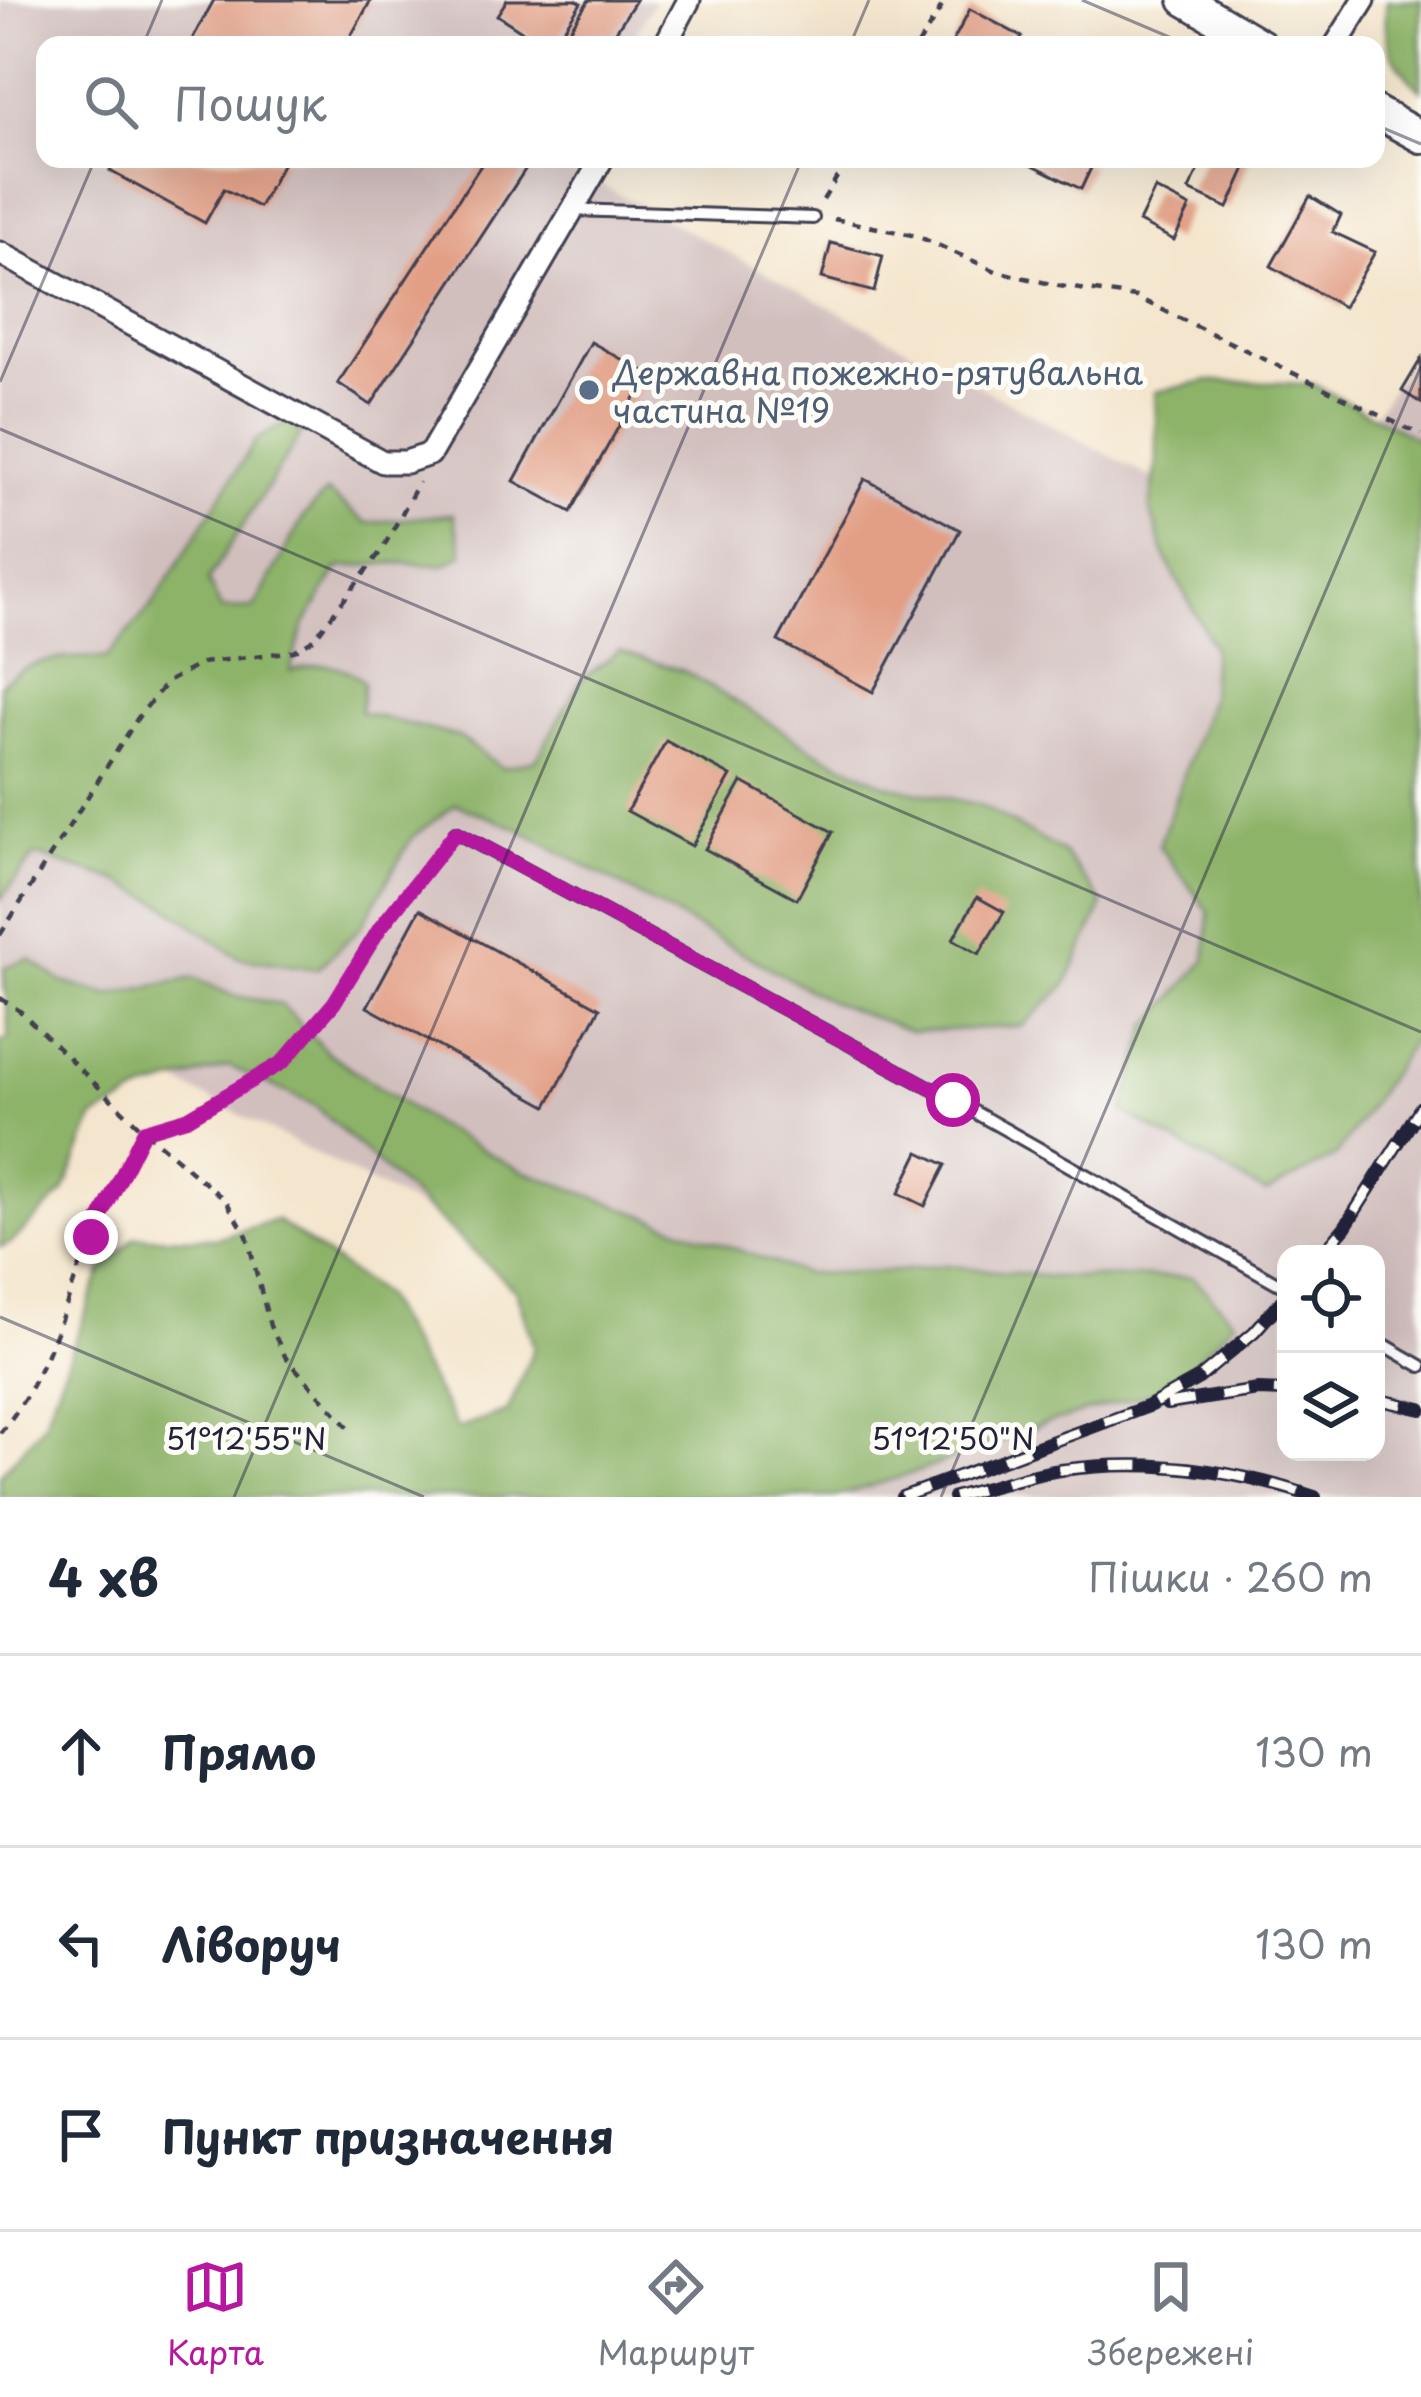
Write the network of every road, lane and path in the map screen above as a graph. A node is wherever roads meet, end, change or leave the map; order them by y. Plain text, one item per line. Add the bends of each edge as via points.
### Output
1 (689, 0) edge
2 (946, 0) edge
3 (1185, 0) edge
4 (1364, 0) edge
5 (670, 36) edge
6 (924, 36) edge
7 (1246, 36) edge
8 (1342, 36) edge
9 (1385, 117) edge
10 (1421, 137) edge
11 (597, 168) edge
12 (843, 168) edge
13 (574, 210) junction
14 (813, 218) junction
15 (0, 253) edge
16 (1421, 435) edge
17 (430, 454) junction
18 (456, 832) joint
19 (0, 935) edge
20 (0, 998) edge
21 (144, 1131) junction
22 (1277, 1283) edge
23 (1385, 1345) edge
24 (1421, 1366) edge
25 (352, 1431) dead end
26 (0, 1433) edge

1 - 5 street
2 - 6 path
3 - 7 street
4 - 8 street
9 - 10 street
11 - 13 street
12 - 14 path
13 - 14 lane
13 - 17 street
14 - 16 path via 917,236 997,271 1136,297
15 - 17 street via 383,461
17 - 19 path via 382,550 314,639 294,651 202,663 166,682
18 - 21 path via 283,1062 188,1118
18 - 22 lane
20 - 21 path
21 - 25 path via 226,1201 247,1236 286,1358
21 - 26 path via 53,1337
23 - 24 lane

